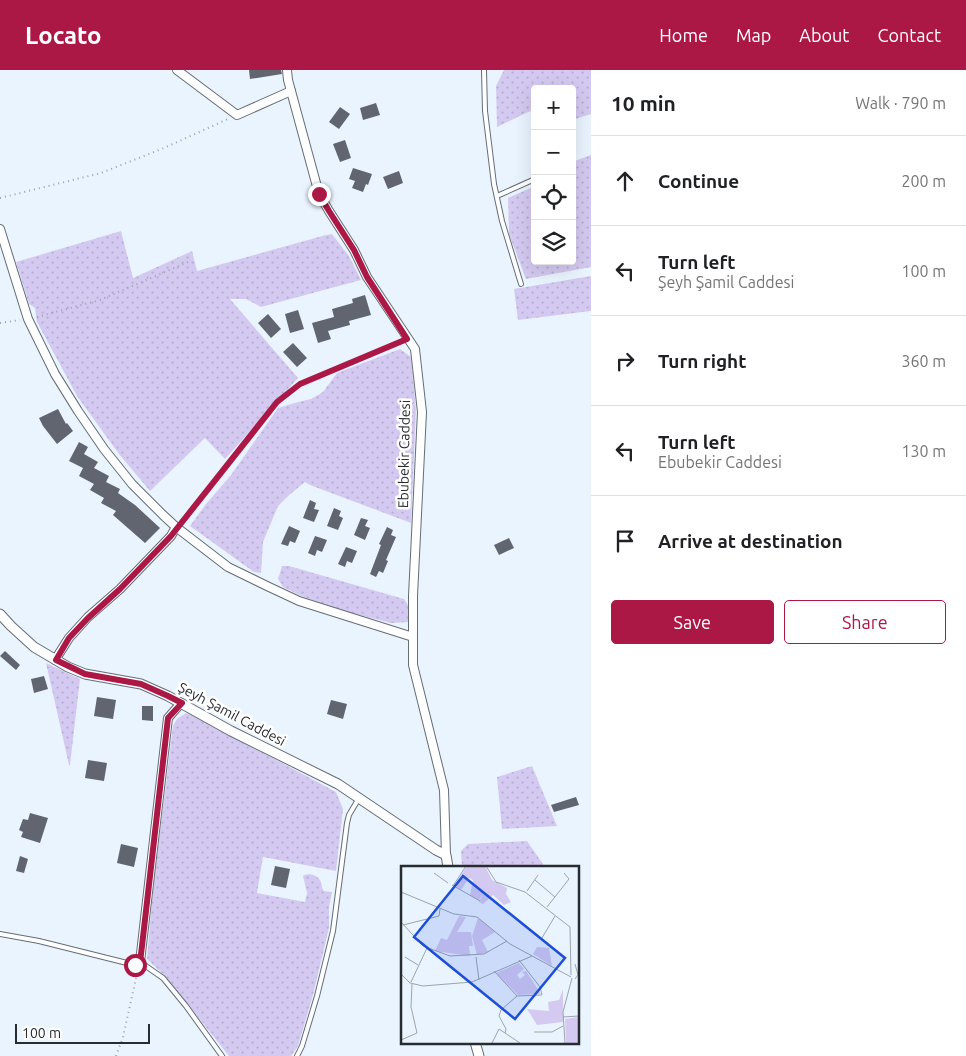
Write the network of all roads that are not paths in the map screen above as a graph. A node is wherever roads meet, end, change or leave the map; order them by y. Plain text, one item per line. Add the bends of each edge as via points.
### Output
1 (177, 70) edge
2 (286, 70) edge
3 (484, 70) edge
4 (291, 91) junction
5 (531, 181) edge
6 (497, 196) junction
7 (0, 229) edge
8 (521, 284) dead end
9 (176, 527) junction
10 (0, 614) edge
11 (413, 637) junction
12 (56, 660) junction
13 (182, 703) junction
14 (359, 798) junction
15 (446, 854) junction
16 (448, 866) edge
17 (0, 934) edge
18 (140, 962) junction
19 (222, 1056) edge
20 (297, 1056) edge

1 - 4 street via 237,115
2 - 4 street, Ebubekir Caddesi
3 - 6 lane
4 - 11 street, Ebubekir Caddesi via 319,194 367,277 415,349 422,412
5 - 6 lane
6 - 8 lane
7 - 9 street via 28,319 56,374 104,449 132,484
9 - 11 street via 228,566 299,601
9 - 12 street via 120,589 69,638
10 - 12 street, Şeyh Şamil Caddesi via 34,646
11 - 15 street, Ebubekir Caddesi via 413,666 444,790
12 - 13 street, Şeyh Şamil Caddesi via 85,674 141,684
13 - 14 street, Şeyh Şamil Caddesi
13 - 18 street via 168,718
14 - 15 street, Şeyh Şamil Caddesi
14 - 20 lane via 347,823 333,931 317,996
15 - 16 street, Ebubekir Caddesi
17 - 18 lane via 135,965
18 - 19 lane via 164,978

